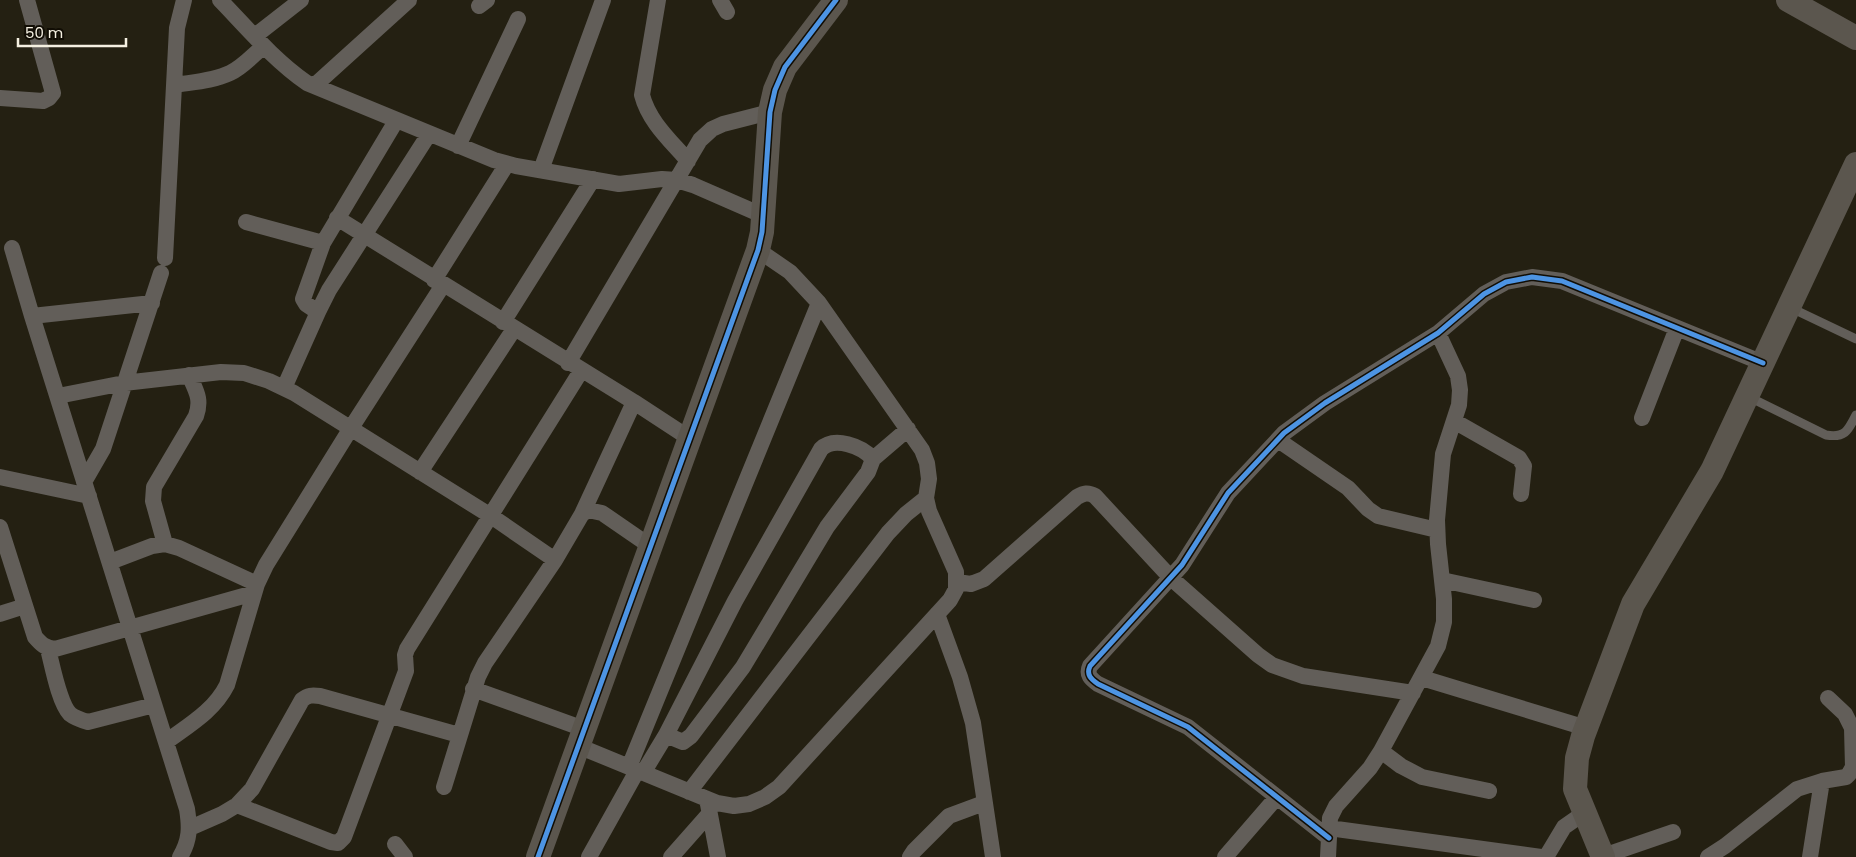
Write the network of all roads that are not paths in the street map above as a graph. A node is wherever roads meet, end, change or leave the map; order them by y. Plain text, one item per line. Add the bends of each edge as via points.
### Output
1 (27, 0) edge
2 (184, 0) edge
3 (301, 0) edge
4 (409, 0) edge
5 (603, 0) edge
6 (658, 0) edge
7 (1788, 0) edge
8 (835, 1) edge
9 (226, 2) edge
10 (518, 19) dead end
11 (1856, 38) edge
12 (259, 41) junction
13 (175, 85) junction
14 (314, 86) junction
15 (0, 98) edge
16 (770, 112) junction
17 (396, 121) junction
18 (429, 134) junction
19 (458, 146) junction
20 (688, 161) junction
21 (507, 164) junction
22 (1856, 164) edge
23 (541, 170) junction
24 (593, 179) junction
25 (677, 180) junction
26 (764, 216) junction
27 (337, 218) junction
28 (246, 222) dead end
29 (364, 236) junction
30 (323, 242) junction
31 (12, 248) dead end
32 (758, 250) junction
33 (439, 282) junction
34 (152, 303) junction
35 (819, 303) junction
36 (1789, 307) junction
37 (318, 312) junction
38 (32, 316) junction
39 (508, 326) junction
40 (1677, 328) junction
41 (1438, 333) junction
42 (1856, 339) edge
43 (1763, 363) junction
44 (575, 367) junction
45 (189, 375) junction
46 (124, 383) junction
47 (284, 388) junction
48 (58, 396) junction
49 (1747, 396) junction
50 (634, 402) junction
51 (1856, 416) edge
52 (1642, 418) dead end
53 (1454, 421) junction
54 (351, 428) junction
55 (908, 429) junction
56 (689, 438) junction
57 (1278, 440) junction
58 (873, 460) junction
59 (420, 472) junction
60 (0, 477) edge
61 (86, 489) junction
62 (1521, 494) dead end
63 (926, 498) junction
64 (582, 514) junction
65 (491, 516) junction
66 (0, 527) edge
67 (1437, 530) junction
68 (165, 544) junction
69 (650, 546) junction
70 (555, 560) junction
71 (110, 562) junction
72 (1171, 578) junction
73 (1442, 580) junction
74 (957, 582) junction
75 (256, 588) junction
76 (1534, 600) dead end
77 (25, 606) junction
78 (0, 614) edge
79 (938, 614) junction
80 (130, 629) junction
81 (48, 648) junction
82 (1422, 678) junction
83 (473, 689) junction
84 (1413, 693) junction
85 (1828, 698) dead end
86 (154, 705) junction
87 (390, 716) junction
88 (1586, 728) junction
89 (459, 735) junction
90 (666, 735) junction
91 (580, 737) junction
92 (166, 742) junction
93 (1381, 751) junction
94 (636, 770) junction
95 (1822, 780) junction
96 (444, 787) dead end
97 (690, 792) junction
98 (1489, 792) dead end
99 (1277, 797) junction
100 (984, 803) junction
101 (237, 805) junction
102 (708, 807) junction
103 (1584, 813) junction
104 (190, 828) junction
105 (1674, 832) dead end
106 (1329, 833) junction
107 (1716, 855) edge
108 (180, 857) edge
109 (538, 857) edge
110 (589, 857) edge
111 (672, 857) edge
112 (718, 857) edge
113 (910, 857) edge
114 (993, 857) edge
115 (1225, 857) edge
116 (1328, 857) edge
117 (1542, 857) edge
118 (1546, 857) edge
119 (1603, 857) edge
120 (1810, 857) edge

1 - 15 street via 53,93 43,101
2 - 13 street via 177,28
3 - 12 street
4 - 14 street
5 - 23 street
6 - 20 street via 642,95 651,117
7 - 11 street
8 - 16 street via 785,67
9 - 12 street
10 - 19 street
12 - 13 street via 241,66 230,73
12 - 14 street via 288,70
13 - 34 street via 163,266
14 - 17 street
16 - 20 street via 712,129 700,140
16 - 26 street
17 - 18 street
17 - 27 street
18 - 19 street
18 - 29 street
19 - 21 street
20 - 25 street
21 - 23 street
21 - 33 street
22 - 36 street
23 - 24 street
24 - 25 street via 619,184
24 - 39 street
25 - 26 street
25 - 44 street
26 - 32 street
27 - 29 street
27 - 30 street
28 - 30 street
29 - 33 street
29 - 37 street
30 - 37 street via 303,299
31 - 38 street
32 - 35 street via 790,272
32 - 56 street
33 - 39 street
33 - 54 street
34 - 38 street
34 - 46 street
35 - 55 street
35 - 94 street
36 - 42 lane
36 - 43 street
37 - 47 street
38 - 48 street
39 - 44 street
39 - 59 street
40 - 41 street via 1562,281 1532,277 1506,282 1484,294
40 - 43 street
40 - 52 street
41 - 53 street via 1458,376 1459,406
41 - 57 street via 1302,419
43 - 49 street
44 - 50 street
44 - 65 street
45 - 46 street
45 - 47 street via 244,373
45 - 68 street via 200,406 154,487 153,501
46 - 48 street
46 - 61 street via 103,449
47 - 54 street
48 - 61 street
49 - 51 lane via 1826,436 1844,434
49 - 88 street via 1712,471 1633,604
50 - 56 street
50 - 64 street
53 - 62 street via 1519,458 1524,466
53 - 67 street via 1443,454
54 - 59 street
54 - 75 street via 266,565
55 - 58 street
55 - 63 street via 927,463
56 - 69 street
57 - 67 street via 1348,488 1378,516
57 - 72 street via 1228,493 1190,555
58 - 90 street via 868,472 827,527 742,667 692,736 683,742
58 - 90 street via 862,449 835,442 828,443 821,450 735,601
59 - 65 street
60 - 61 street
61 - 71 street
63 - 74 street
63 - 97 street via 888,533
64 - 69 street via 588,510 602,513
64 - 70 street
65 - 70 street
65 - 87 street via 407,650 406,671
66 - 77 street
67 - 73 street
68 - 71 street
68 - 75 street
69 - 91 street
70 - 83 street via 485,663
71 - 80 street
72 - 74 street via 1090,493 1077,498 984,579 971,584
72 - 84 street via 1272,666 1303,676
72 - 99 street via 1090,666 1088,676 1098,684 1188,727
73 - 76 street
73 - 82 street via 1444,622 1438,646
74 - 79 street via 950,600
75 - 80 street
75 - 92 street via 227,685 220,698 206,713
77 - 78 street
77 - 81 street via 35,637
79 - 100 street via 973,723
79 - 102 street via 779,786 749,804
80 - 81 street via 55,649
80 - 86 street
81 - 86 street via 64,706 80,720 88,722
82 - 84 street
82 - 88 street
83 - 89 street
83 - 91 street
84 - 93 street
85 - 95 street via 1849,720 1852,728 1853,767 1846,777
86 - 92 street
87 - 89 street
87 - 101 street via 320,696 306,697 252,789
87 - 101 street via 344,838 338,843
88 - 103 street via 1577,758 1575,789
89 - 96 street
90 - 94 street
91 - 94 street
91 - 109 street
92 - 104 street
93 - 98 street via 1422,777
93 - 106 street via 1336,806 1330,818
94 - 97 street
94 - 110 street
95 - 107 street via 1797,789
95 - 120 street
97 - 102 street
99 - 106 street
99 - 115 street
100 - 113 street via 949,816
100 - 114 street
101 - 104 street
102 - 111 street
102 - 112 street
103 - 118 street via 1564,827
103 - 119 street
104 - 108 street
105 - 119 street
106 - 116 street
106 - 117 street

